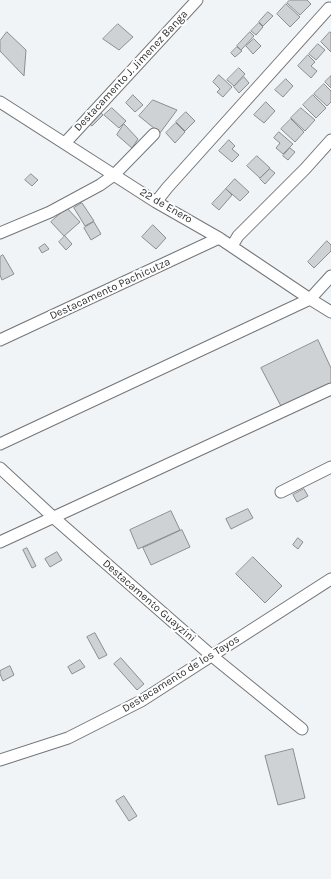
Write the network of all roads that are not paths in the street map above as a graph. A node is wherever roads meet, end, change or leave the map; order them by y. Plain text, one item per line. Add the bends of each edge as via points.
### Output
1 (197, 0) edge
2 (329, 8) dead end
3 (0, 102) edge
4 (154, 134) dead end
5 (331, 140) edge
6 (65, 143) junction
7 (114, 175) junction
8 (156, 202) junction
9 (0, 233) edge
10 (220, 238) junction
11 (232, 246) junction
12 (331, 276) edge
13 (310, 299) junction
14 (331, 312) edge
15 (0, 340) edge
16 (331, 389) edge
17 (0, 444) edge
18 (331, 467) edge
19 (0, 468) edge
20 (281, 492) dead end
21 (53, 517) junction
22 (0, 542) edge
23 (331, 579) edge
24 (212, 656) junction
25 (302, 729) dead end
26 (0, 760) edge

1 - 6 street, Destacamento J. Jimenez Banga
2 - 8 street
3 - 6 street, 22 de Enero
4 - 7 street
5 - 11 street via 238,236
6 - 7 street, 22 de Enero
7 - 8 street, 22 de Enero
7 - 9 street via 50,212
8 - 10 street, 22 de Enero
10 - 11 street, 22 de Enero
10 - 15 street, Destacamento Pachicutza
11 - 13 street, 22 de Enero
12 - 13 street
13 - 14 street, 22 de Enero
13 - 17 street
16 - 21 street
18 - 20 street
19 - 21 street, Destacamento Guayzini
21 - 22 street
21 - 24 street, Destacamento Guayzini
23 - 24 street, Destacamento de los Tayos
24 - 25 street, Destacamento Guayzini
24 - 26 street, Destacamento de los Tayos via 141,701 68,738

